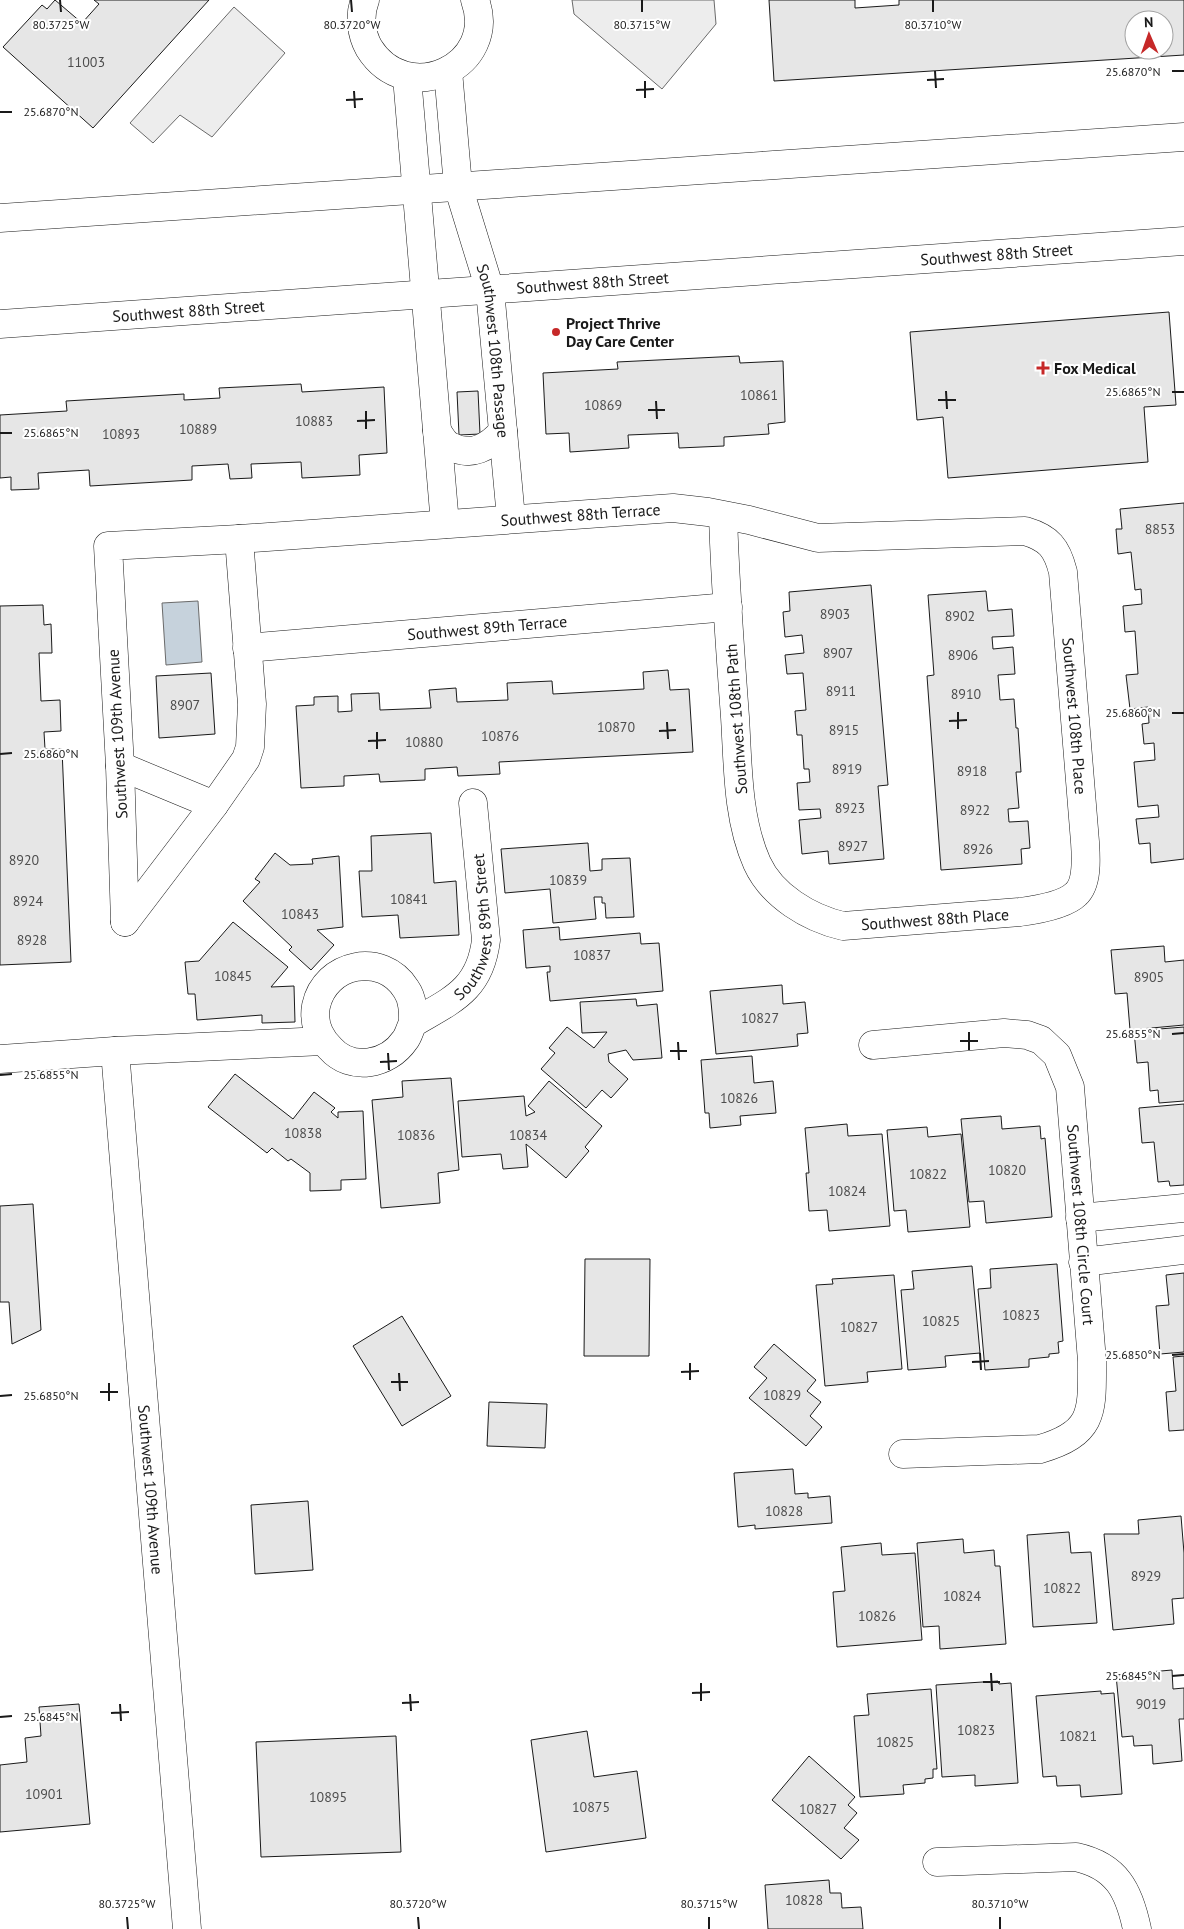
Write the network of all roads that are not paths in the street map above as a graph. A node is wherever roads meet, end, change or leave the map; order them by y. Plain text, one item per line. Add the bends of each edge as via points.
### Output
1 (365, 0) edge
2 (475, 0) edge
3 (448, 71) junction
4 (407, 77) junction
5 (1184, 137) edge
6 (458, 186) junction
7 (416, 189) junction
8 (0, 218) edge
9 (1184, 241) edge
10 (490, 290) junction
11 (426, 295) junction
12 (0, 324) edge
13 (437, 431) junction
14 (503, 431) junction
15 (723, 515) junction
16 (511, 518) junction
17 (444, 524) junction
18 (239, 539) junction
19 (1048, 542) joint
20 (108, 546) joint
21 (728, 606) junction
22 (247, 648) junction
23 (120, 766) junction
24 (474, 803) dead end
25 (214, 806) junction
26 (1076, 894) joint
27 (795, 905) joint
28 (412, 1023) junction
29 (323, 1041) junction
30 (873, 1045) dead end
31 (114, 1051) junction
32 (0, 1059) edge
33 (1184, 1208) edge
34 (1080, 1218) junction
35 (1184, 1250) edge
36 (1083, 1262) junction
37 (903, 1454) dead end
38 (937, 1862) dead end
39 (188, 1929) edge
40 (1137, 1929) edge

1 - 4 street via 361,26 366,43 390,70
2 - 3 street via 478,28 473,45 463,60
3 - 4 street via 435,76
3 - 6 street, Southwest 108th Passage
4 - 7 street
5 - 6 street
6 - 7 street
6 - 10 street, Southwest 108th Passage
7 - 8 street
7 - 11 street
9 - 10 street, Southwest 88th Street
10 - 11 street, Southwest 88th Street
10 - 14 street, Southwest 108th Passage
11 - 12 street, Southwest 88th Street
11 - 13 street
13 - 14 street via 448,446 462,450 481,450
13 - 17 street
14 - 16 street, Southwest 108th Passage
15 - 16 street, Southwest 88th Terrace via 672,508
15 - 19 street, Southwest 88th Terrace via 818,538 1025,531
15 - 21 street, Southwest 108th Path
16 - 17 street, Southwest 88th Terrace
17 - 18 street, Southwest 88th Terrace
18 - 20 street, Southwest 88th Terrace
18 - 22 street
19 - 26 street, Southwest 108th Place via 1060,560 1063,572 1083,822 1086,866
20 - 23 street, Southwest 109th Avenue
21 - 22 street, Southwest 89th Terrace
21 - 27 street, Southwest 108th Path via 738,767 748,840 773,887
22 - 25 street via 252,704 250,747 246,760
23 - 25 street
23 - 25 street, Southwest 109th Avenue via 125,922
24 - 28 street, Southwest 89th Street via 486,940 484,958 467,989
26 - 27 street, Southwest 88th Place via 1047,907 1020,912 843,926 824,922
28 - 29 street via 407,1039 381,1060 348,1061
28 - 29 street via 412,1006 407,990 396,977 381,969 351,968 337,974 318,998 315,1012
29 - 31 street
30 - 34 street, Southwest 108th Circle Court via 1004,1033 1041,1040 1057,1055 1070,1087
31 - 32 street
31 - 39 street, Southwest 109th Avenue
33 - 34 street
34 - 36 street, Southwest 108th Circle Court
35 - 36 street
36 - 37 street, Southwest 108th Circle Court via 1092,1362 1091,1406 1081,1429 1055,1445 1040,1449
38 - 40 street via 1076,1857 1089,1860 1115,1877 1128,1896

